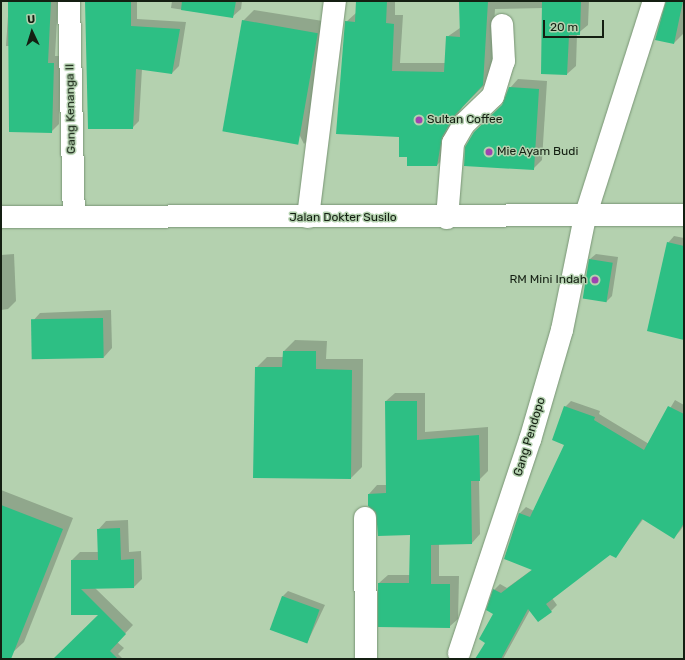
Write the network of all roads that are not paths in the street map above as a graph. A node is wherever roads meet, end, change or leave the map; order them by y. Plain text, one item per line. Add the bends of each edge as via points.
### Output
1 (69, 1) edge
2 (335, 1) edge
3 (654, 1) edge
4 (502, 25) dead end
5 (684, 215) edge
6 (1, 217) edge
7 (74, 217) junction
8 (585, 217) junction
9 (308, 218) junction
10 (447, 218) junction
11 (365, 518) dead end
12 (459, 653) dead end
13 (366, 659) edge

1 - 7 street, Gang Kenanga II
2 - 9 street
3 - 8 street, Gang Pendopo
4 - 10 street via 504,61 493,96 464,124 453,143
5 - 8 street, Jalan Dokter Susilo
6 - 7 street, Jalan Dokter Susilo
7 - 9 street, Jalan Dokter Susilo
8 - 10 street, Jalan Dokter Susilo
8 - 12 street, Gang Pendopo via 562,330 530,440
9 - 10 street, Jalan Dokter Susilo
11 - 13 street

